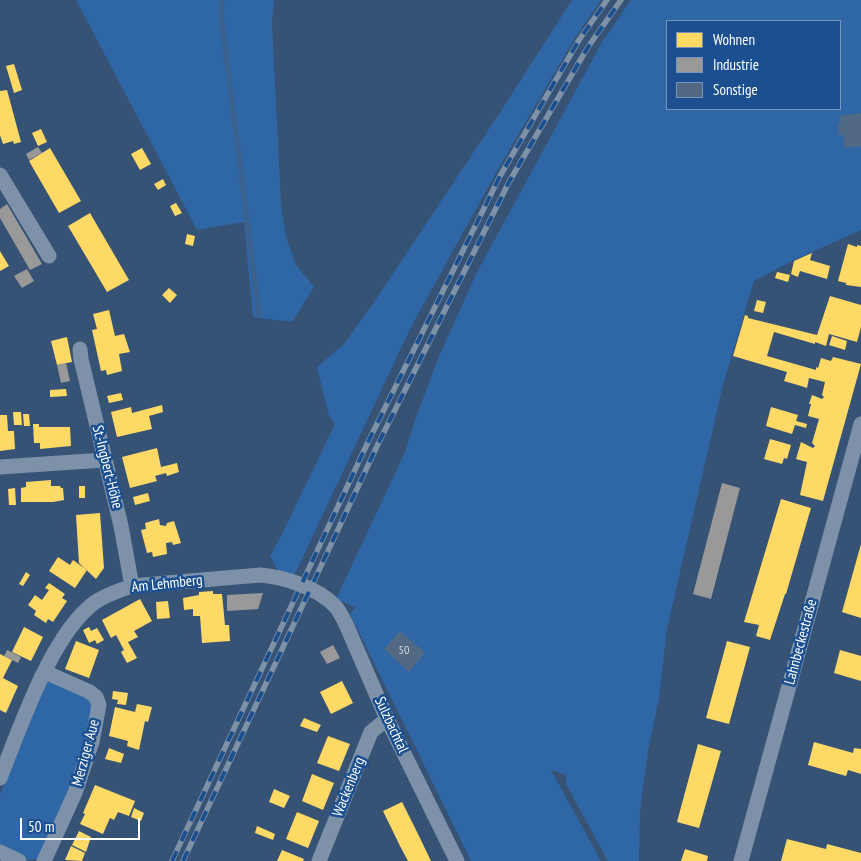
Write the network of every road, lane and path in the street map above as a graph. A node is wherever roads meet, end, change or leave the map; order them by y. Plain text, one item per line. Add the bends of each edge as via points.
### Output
1 (0, 175) edge
2 (49, 256) dead end
3 (80, 349) dead end
4 (861, 424) edge
5 (104, 460) junction
6 (0, 467) edge
7 (132, 586) junction
8 (320, 594) joint
9 (45, 672) junction
10 (387, 719) junction
11 (0, 778) edge
12 (0, 852) edge
13 (19, 861) edge
14 (44, 861) edge
15 (319, 861) edge
16 (457, 861) edge
17 (741, 861) edge

1 - 2 street
3 - 5 street, St.-Ingbert-Höhe
4 - 17 street, Lahnbeckestraße
5 - 6 street
5 - 7 street, St.-Ingbert-Höhe
7 - 8 street, Am Lehmberg via 260,575 283,579
7 - 9 street, Am Lehmberg via 94,603 78,618
8 - 10 street, Sulzbachtal via 337,607 346,622
9 - 11 street, Am Lehmberg
9 - 14 street, Merziger Aue via 90,692 99,705 92,742 75,793
10 - 15 street, Wackenberg via 371,732
10 - 16 street, Sulzbachtal
12 - 13 street

